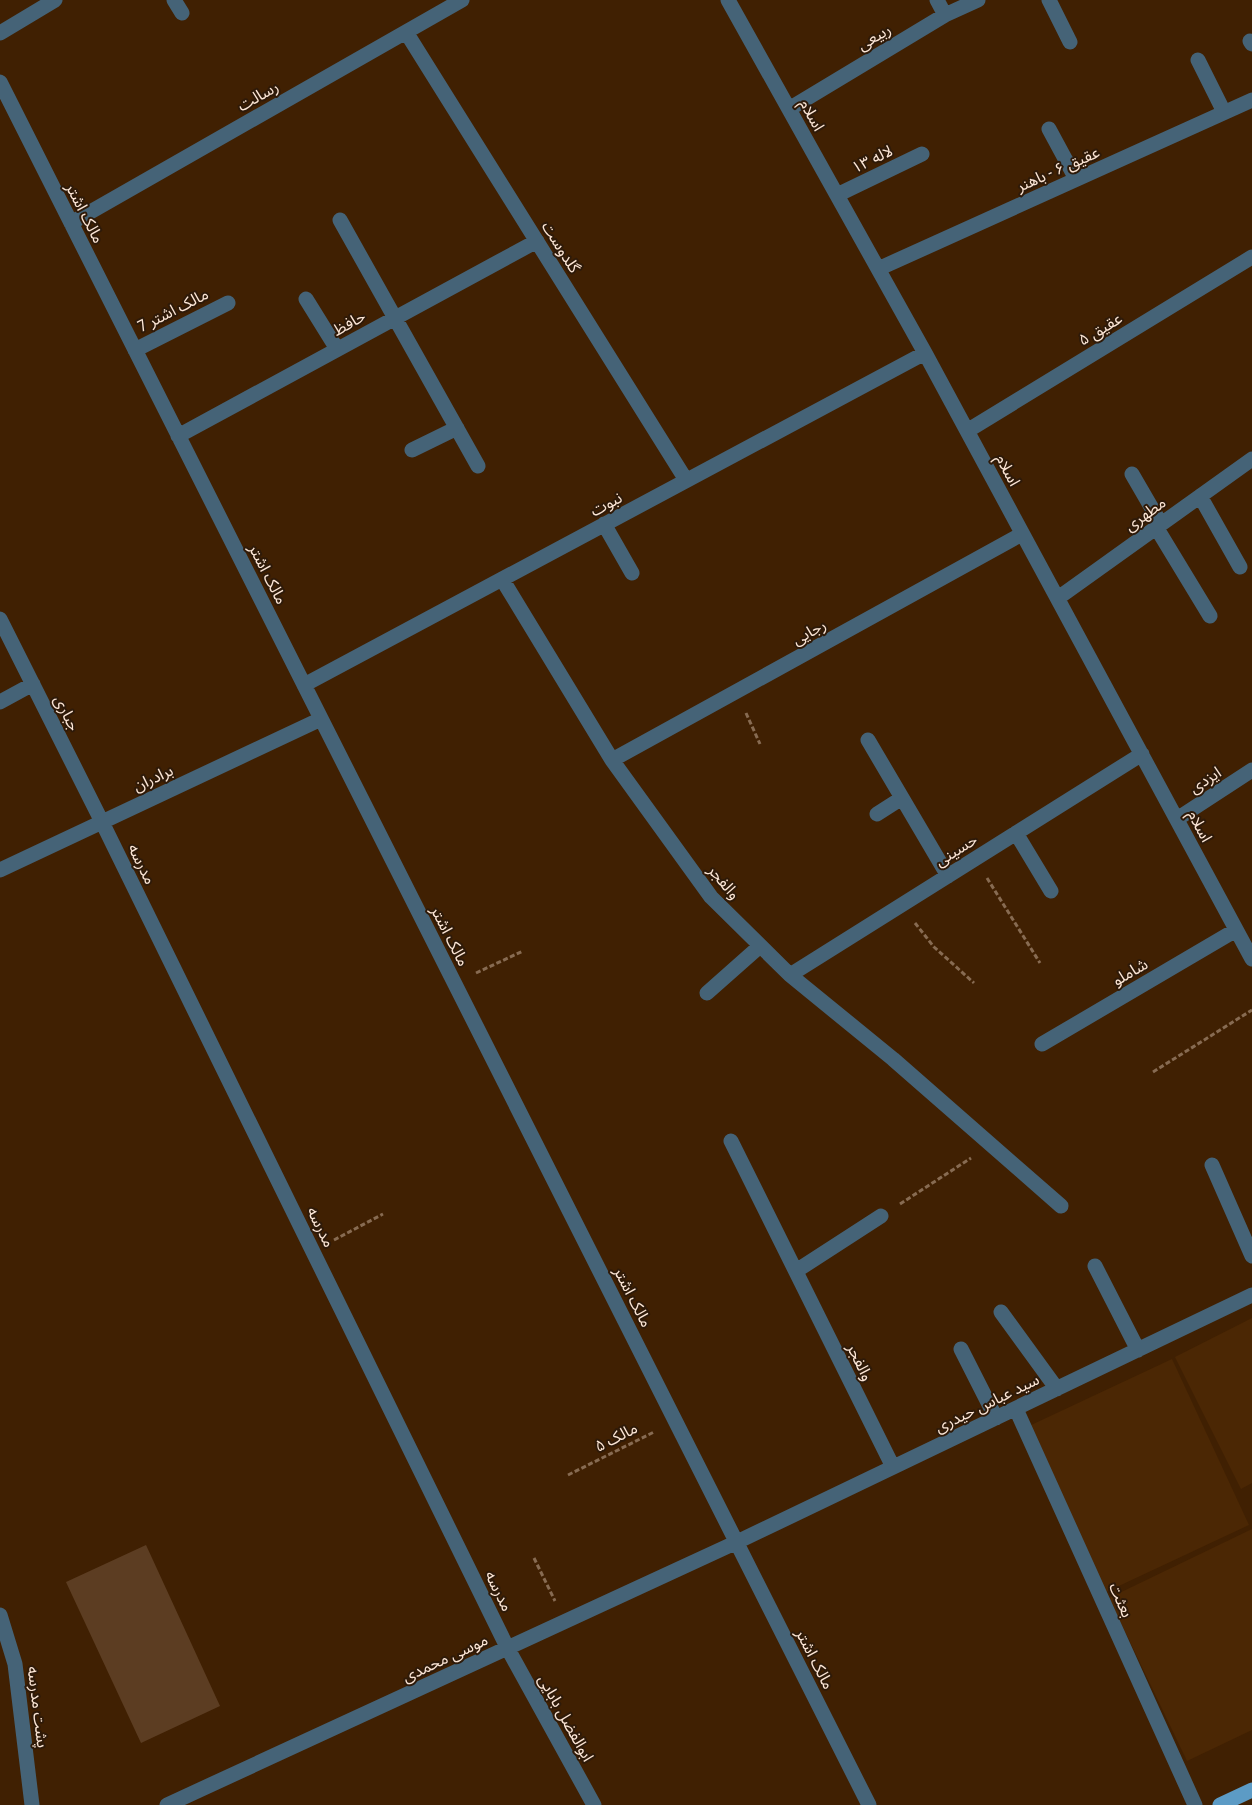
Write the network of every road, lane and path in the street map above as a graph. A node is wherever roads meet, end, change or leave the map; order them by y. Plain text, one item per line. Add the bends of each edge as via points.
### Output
1 (55, 0) edge
2 (174, 0) edge
3 (462, 0) edge
4 (728, 0) edge
5 (937, 0) edge
6 (978, 0) edge
7 (1049, 0) edge
8 (182, 13) dead end
9 (945, 15) junction
10 (406, 32) junction
11 (0, 33) edge
12 (1070, 42) dead end
13 (1198, 60) dead end
14 (0, 82) edge
15 (1252, 100) edge
16 (789, 109) junction
17 (1224, 112) junction
18 (1049, 129) dead end
19 (922, 154) dead end
20 (1076, 179) junction
21 (837, 195) junction
22 (340, 220) dead end
23 (71, 223) junction
24 (537, 241) junction
25 (1252, 257) edge
26 (878, 269) junction
27 (306, 298) dead end
28 (228, 303) dead end
29 (394, 318) junction
30 (337, 349) junction
31 (135, 350) junction
32 (925, 353) junction
33 (457, 428) junction
34 (967, 431) junction
35 (178, 436) junction
36 (412, 450) dead end
37 (1252, 459) edge
38 (478, 466) dead end
39 (1132, 474) dead end
40 (686, 480) junction
41 (1200, 496) junction
42 (604, 524) junction
43 (1159, 526) junction
44 (1022, 534) junction
45 (1240, 566) dead end
46 (632, 573) dead end
47 (502, 579) junction
48 (1058, 598) junction
49 (1210, 616) dead end
50 (0, 619) edge
51 (33, 684) junction
52 (304, 685) junction
53 (736, 692) junction
54 (0, 702) edge
55 (321, 719) junction
56 (868, 740) dead end
57 (760, 744) dead end
58 (1142, 754) junction
59 (612, 760) junction
60 (1252, 770) edge
61 (902, 798) junction
62 (877, 814) dead end
63 (1177, 819) junction
64 (102, 822) junction
65 (1016, 833) junction
66 (975, 859) junction
67 (0, 870) edge
68 (948, 876) junction
69 (1051, 891) dead end
70 (901, 905) junction
71 (1236, 930) junction
72 (760, 946) junction
73 (523, 951) dead end
74 (1252, 959) edge
75 (1040, 963) dead end
76 (790, 975) junction
77 (455, 983) junction
78 (974, 984) dead end
79 (706, 993) dead end
80 (1252, 1010) edge
81 (1042, 1044) dead end
82 (1153, 1072) dead end
83 (732, 1141) dead end
84 (991, 1145) junction
85 (1212, 1165) dead end
86 (1061, 1206) dead end
87 (383, 1214) dead end
88 (881, 1216) joint
89 (313, 1251) junction
90 (1252, 1256) edge
91 (1095, 1266) dead end
92 (796, 1272) junction
93 (1252, 1296) edge
94 (1000, 1312) dead end
95 (961, 1349) dead end
96 (1138, 1350) junction
97 (1057, 1389) junction
98 (1016, 1409) junction
99 (996, 1418) junction
100 (676, 1421) junction
101 (893, 1467) junction
102 (568, 1475) dead end
103 (736, 1542) junction
104 (534, 1558) dead end
105 (0, 1615) edge
106 (565, 1622) junction
107 (508, 1649) junction
108 (1252, 1790) edge
109 (32, 1805) edge
110 (167, 1805) edge
111 (594, 1805) edge
112 (870, 1805) edge
113 (1195, 1805) edge
114 (1220, 1805) edge

1 - 11 street
2 - 8 street
3 - 10 street, رسالت
4 - 16 street, اسلام
5 - 9 street
6 - 9 street, ربیعی
7 - 12 street
9 - 16 street, ربیعی
10 - 23 street, رسالت
10 - 24 street, گلدوست
13 - 17 street
14 - 23 street, مالک اشتر
15 - 17 street, عقیق ۶ - باهنر
16 - 21 street, اسلام
17 - 20 street, عقیق ۶ - باهنر
18 - 20 street
19 - 21 street, لاله ۱۳
20 - 26 street, عقیق ۶ - باهنر
21 - 26 street, اسلام
22 - 29 street
23 - 31 street, مالک اشتر
24 - 29 street, حافظ
24 - 40 street, گلدوست
25 - 34 street, عقیق ۵
26 - 32 street, اسلام
27 - 30 street
28 - 31 street, مالک اشتر 7
29 - 30 street, حافظ
29 - 33 street
30 - 35 street, حافظ
31 - 35 street, مالک اشتر
32 - 34 street, اسلام
32 - 40 street, نبوت
33 - 36 street
33 - 38 street
34 - 44 street, اسلام
35 - 52 street, مالک اشتر
37 - 41 street, مطهری
39 - 43 street
40 - 42 street, نبوت
41 - 43 street, مطهری
41 - 45 street
42 - 46 street
42 - 47 street, نبوت
43 - 48 street, مطهری
43 - 49 street
44 - 48 street, اسلام
44 - 53 street, رجایی
47 - 52 street, نبوت
47 - 59 street, والفجر
48 - 58 street, اسلام
50 - 51 street, جباری
51 - 54 street
51 - 64 street, جباری
52 - 55 street, مالک اشتر
53 - 57 path
53 - 59 street, رجایی
55 - 64 street, برادران
55 - 77 street, مالک اشتر
56 - 61 street
58 - 63 street, اسلام
58 - 65 street, حسینی
59 - 72 street, والفجر via 711,897
60 - 63 street, ایزدی
61 - 62 street
61 - 68 street
63 - 71 street, اسلام
64 - 67 street, برادران
64 - 89 street, مدرسه
65 - 66 street, حسینی
65 - 69 street
66 - 68 street, حسینی
66 - 75 path
68 - 70 street, حسینی
70 - 76 street, حسینی
70 - 78 path via 934,947
71 - 74 street, اسلام
71 - 81 street, شاملو
72 - 76 street, والفجر
72 - 79 street
73 - 77 path
76 - 84 street, والفجر
77 - 100 street, مالک اشتر
80 - 82 path
83 - 92 street, والفجر
84 - 86 street, والفجر
84 - 88 path
85 - 90 street
87 - 89 path
88 - 92 street
89 - 107 street, مدرسه
91 - 96 street
92 - 101 street, والفجر
93 - 96 street, سید عباس حیدری
94 - 97 street
95 - 99 street
96 - 97 street, سید عباس حیدری
97 - 98 street, سید عباس حیدری
98 - 99 street, سید عباس حیدری
98 - 113 street, بعثت
99 - 101 street, سید عباس حیدری
100 - 102 path, مالک ۵
100 - 103 street, مالک اشتر
101 - 103 street, سید عباس حیدری
103 - 106 street, موسی محمدی
103 - 112 street, مالک اشتر
104 - 106 path
105 - 109 street, پشت مدرسه via 15,1664
106 - 107 street, موسی محمدی
107 - 110 street, موسی محمدی
107 - 111 street, ابوالفضل بابایی
108 - 114 main road

